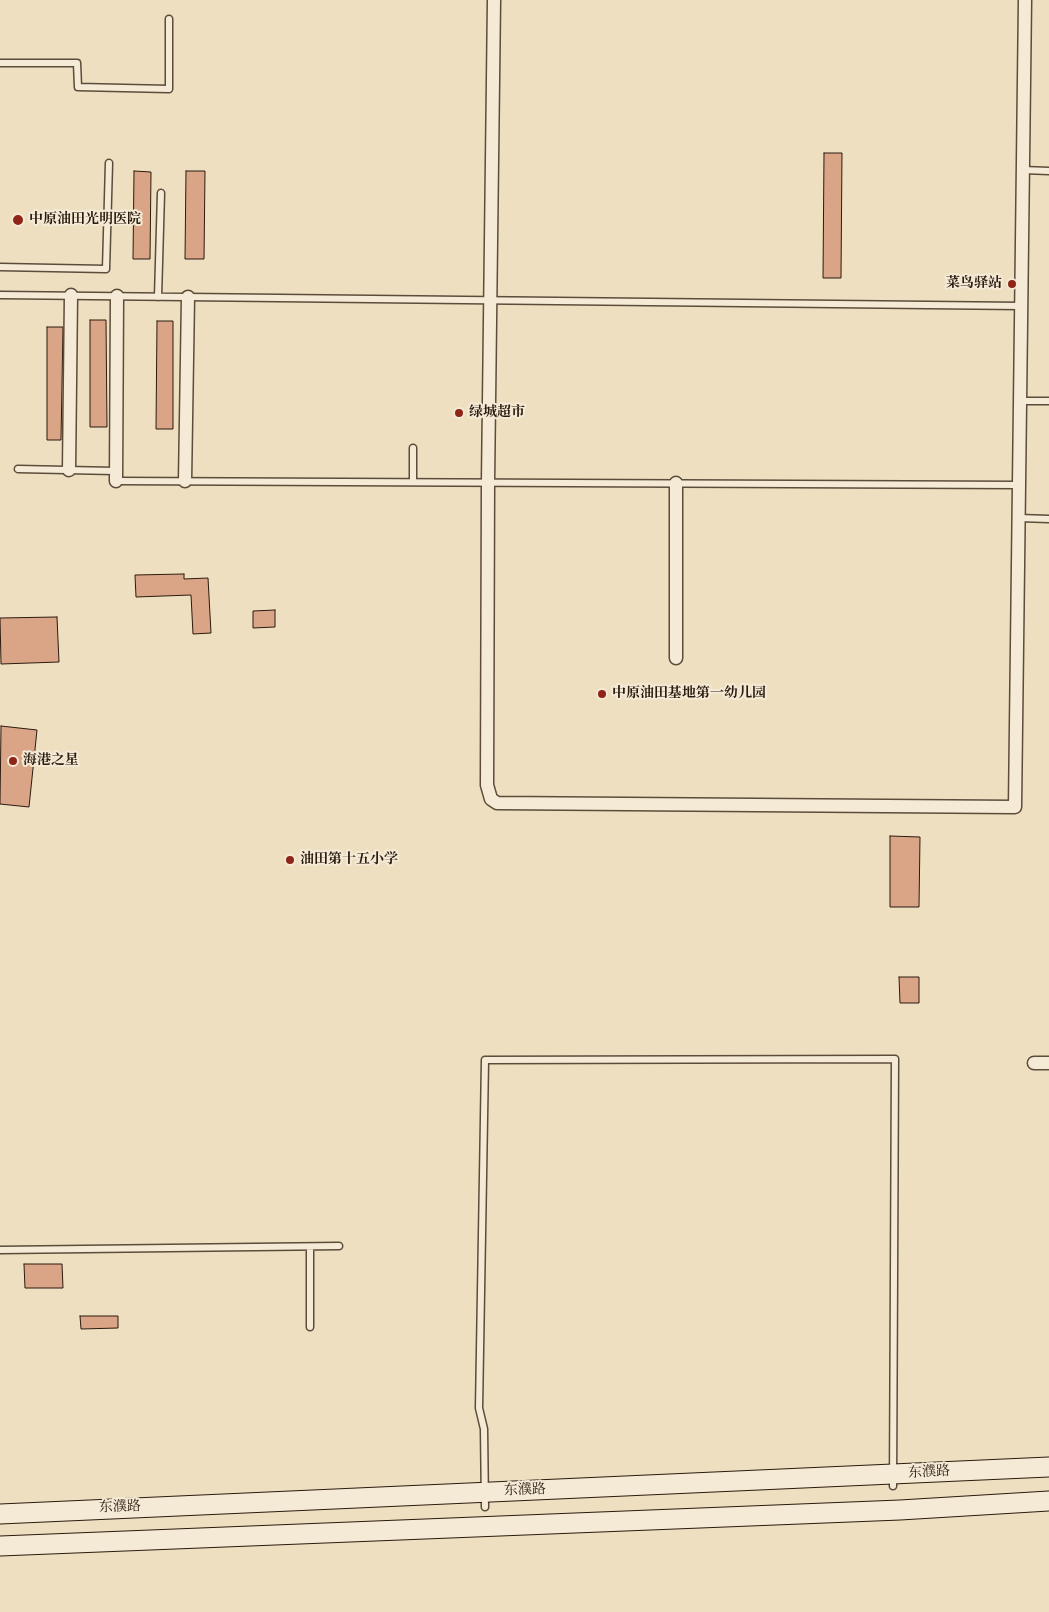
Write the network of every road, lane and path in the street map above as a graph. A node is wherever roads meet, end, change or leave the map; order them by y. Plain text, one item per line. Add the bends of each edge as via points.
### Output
1 (494, 0) edge
2 (1025, 0) edge
3 (169, 19) dead end
4 (0, 63) edge
5 (109, 162) dead end
6 (1023, 170) junction
7 (1049, 171) edge
8 (161, 193) dead end
9 (0, 267) edge
10 (0, 295) edge
11 (70, 296) junction
12 (118, 296) junction
13 (158, 296) junction
14 (188, 297) junction
15 (490, 300) junction
16 (1021, 306) junction
17 (1020, 401) junction
18 (1049, 401) edge
19 (413, 448) dead end
20 (18, 469) dead end
21 (69, 470) junction
22 (115, 476) junction
23 (186, 481) junction
24 (413, 482) junction
25 (488, 482) junction
26 (676, 483) junction
27 (1019, 485) junction
28 (1019, 518) junction
29 (1049, 519) edge
30 (676, 658) dead end
31 (1034, 1063) dead end
32 (1049, 1063) edge
33 (339, 1246) dead end
34 (310, 1247) junction
35 (0, 1250) edge
36 (310, 1327) dead end
37 (1049, 1467) edge
38 (894, 1480) junction
39 (1049, 1501) edge
40 (485, 1507) dead end
41 (0, 1514) edge
42 (0, 1546) edge

1 - 15 street
2 - 6 street
3 - 4 lane via 169,89 78,87 77,63
5 - 9 lane via 106,269
6 - 7 lane
6 - 16 street
8 - 13 lane
10 - 11 lane
11 - 12 lane
11 - 21 street
12 - 13 lane
12 - 22 street
13 - 14 lane
14 - 15 lane
14 - 23 street
15 - 16 lane
15 - 25 street
16 - 17 street
17 - 18 lane
17 - 27 street
19 - 24 lane
20 - 21 lane
21 - 22 lane
22 - 23 lane
23 - 24 lane
24 - 25 lane
25 - 26 lane
25 - 28 street via 487,784 491,799 497,803 1015,807
26 - 27 lane
26 - 30 street
27 - 28 street
28 - 29 lane
31 - 32 street
33 - 34 lane
34 - 35 lane
34 - 36 lane
37 - 38 main road, 东濮路
38 - 40 lane via 895,1059 485,1060 479,1408 484,1429
38 - 41 main road, 东濮路
39 - 42 main road via 900,1510

